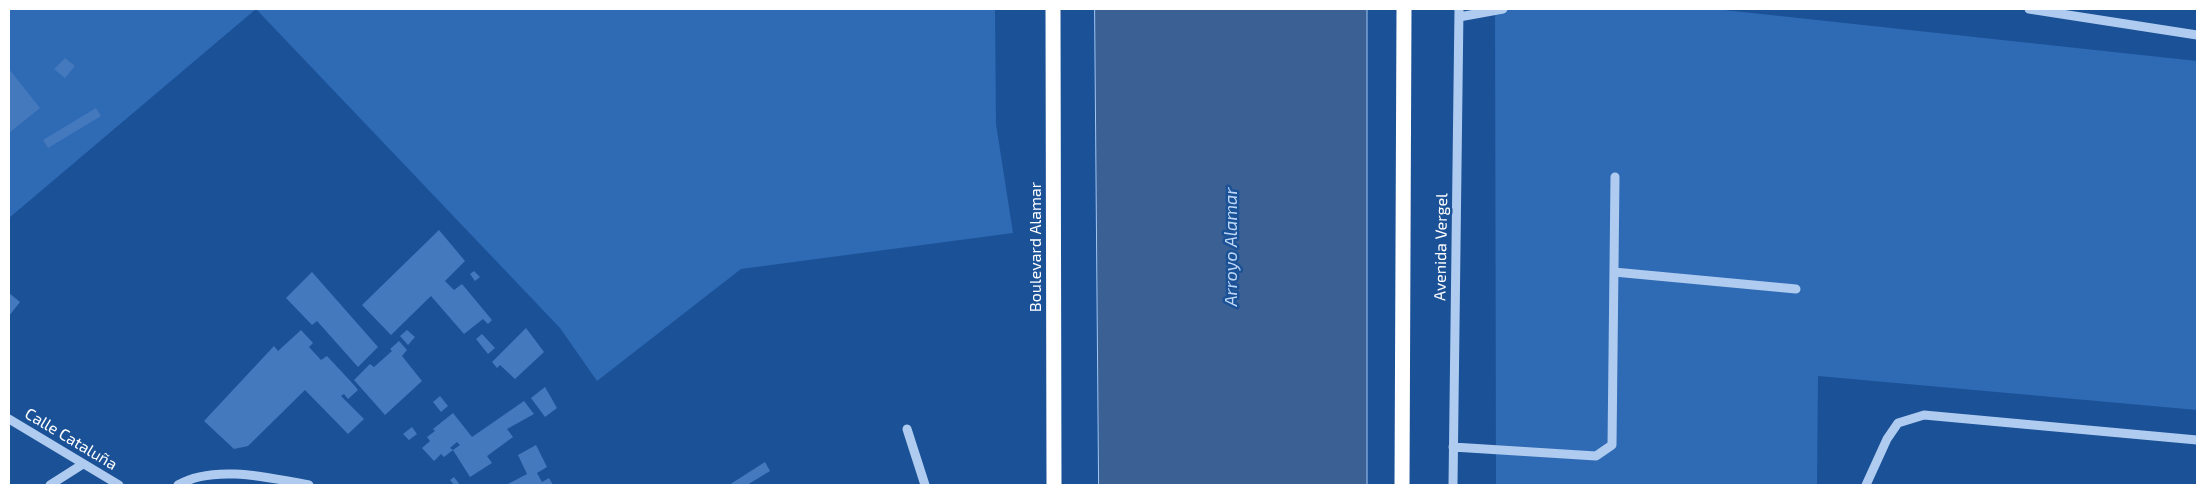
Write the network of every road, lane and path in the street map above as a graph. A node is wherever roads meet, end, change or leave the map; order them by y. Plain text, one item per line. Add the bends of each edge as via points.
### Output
1 (1053, 9) edge
2 (1404, 9) edge
3 (1503, 9) edge
4 (2028, 9) edge
5 (1459, 13) edge
6 (2197, 35) edge
7 (1615, 177) dead end
8 (1614, 272) junction
9 (1796, 289) dead end
10 (9, 419) edge
11 (907, 429) dead end
12 (2197, 440) edge
13 (1453, 447) junction
14 (83, 464) junction
15 (50, 485) edge
16 (118, 485) edge
17 (178, 485) edge
18 (309, 485) edge
19 (925, 485) edge
20 (1054, 485) edge
21 (1402, 485) edge
22 (1453, 485) edge
23 (1866, 485) edge

1 - 20 highway, Boulevard Alamar
2 - 21 highway
3 - 5 street
4 - 6 street
5 - 13 street, Avenida Vergel
7 - 8 street
8 - 9 street
8 - 13 street via 1612,445 1596,456
10 - 14 street, Calle Cataluña
11 - 19 street
12 - 23 street via 1924,415 1898,423
13 - 22 street, Avenida Vergel
14 - 15 street
14 - 16 street, Calle Cataluña
17 - 18 street via 205,475 262,476

